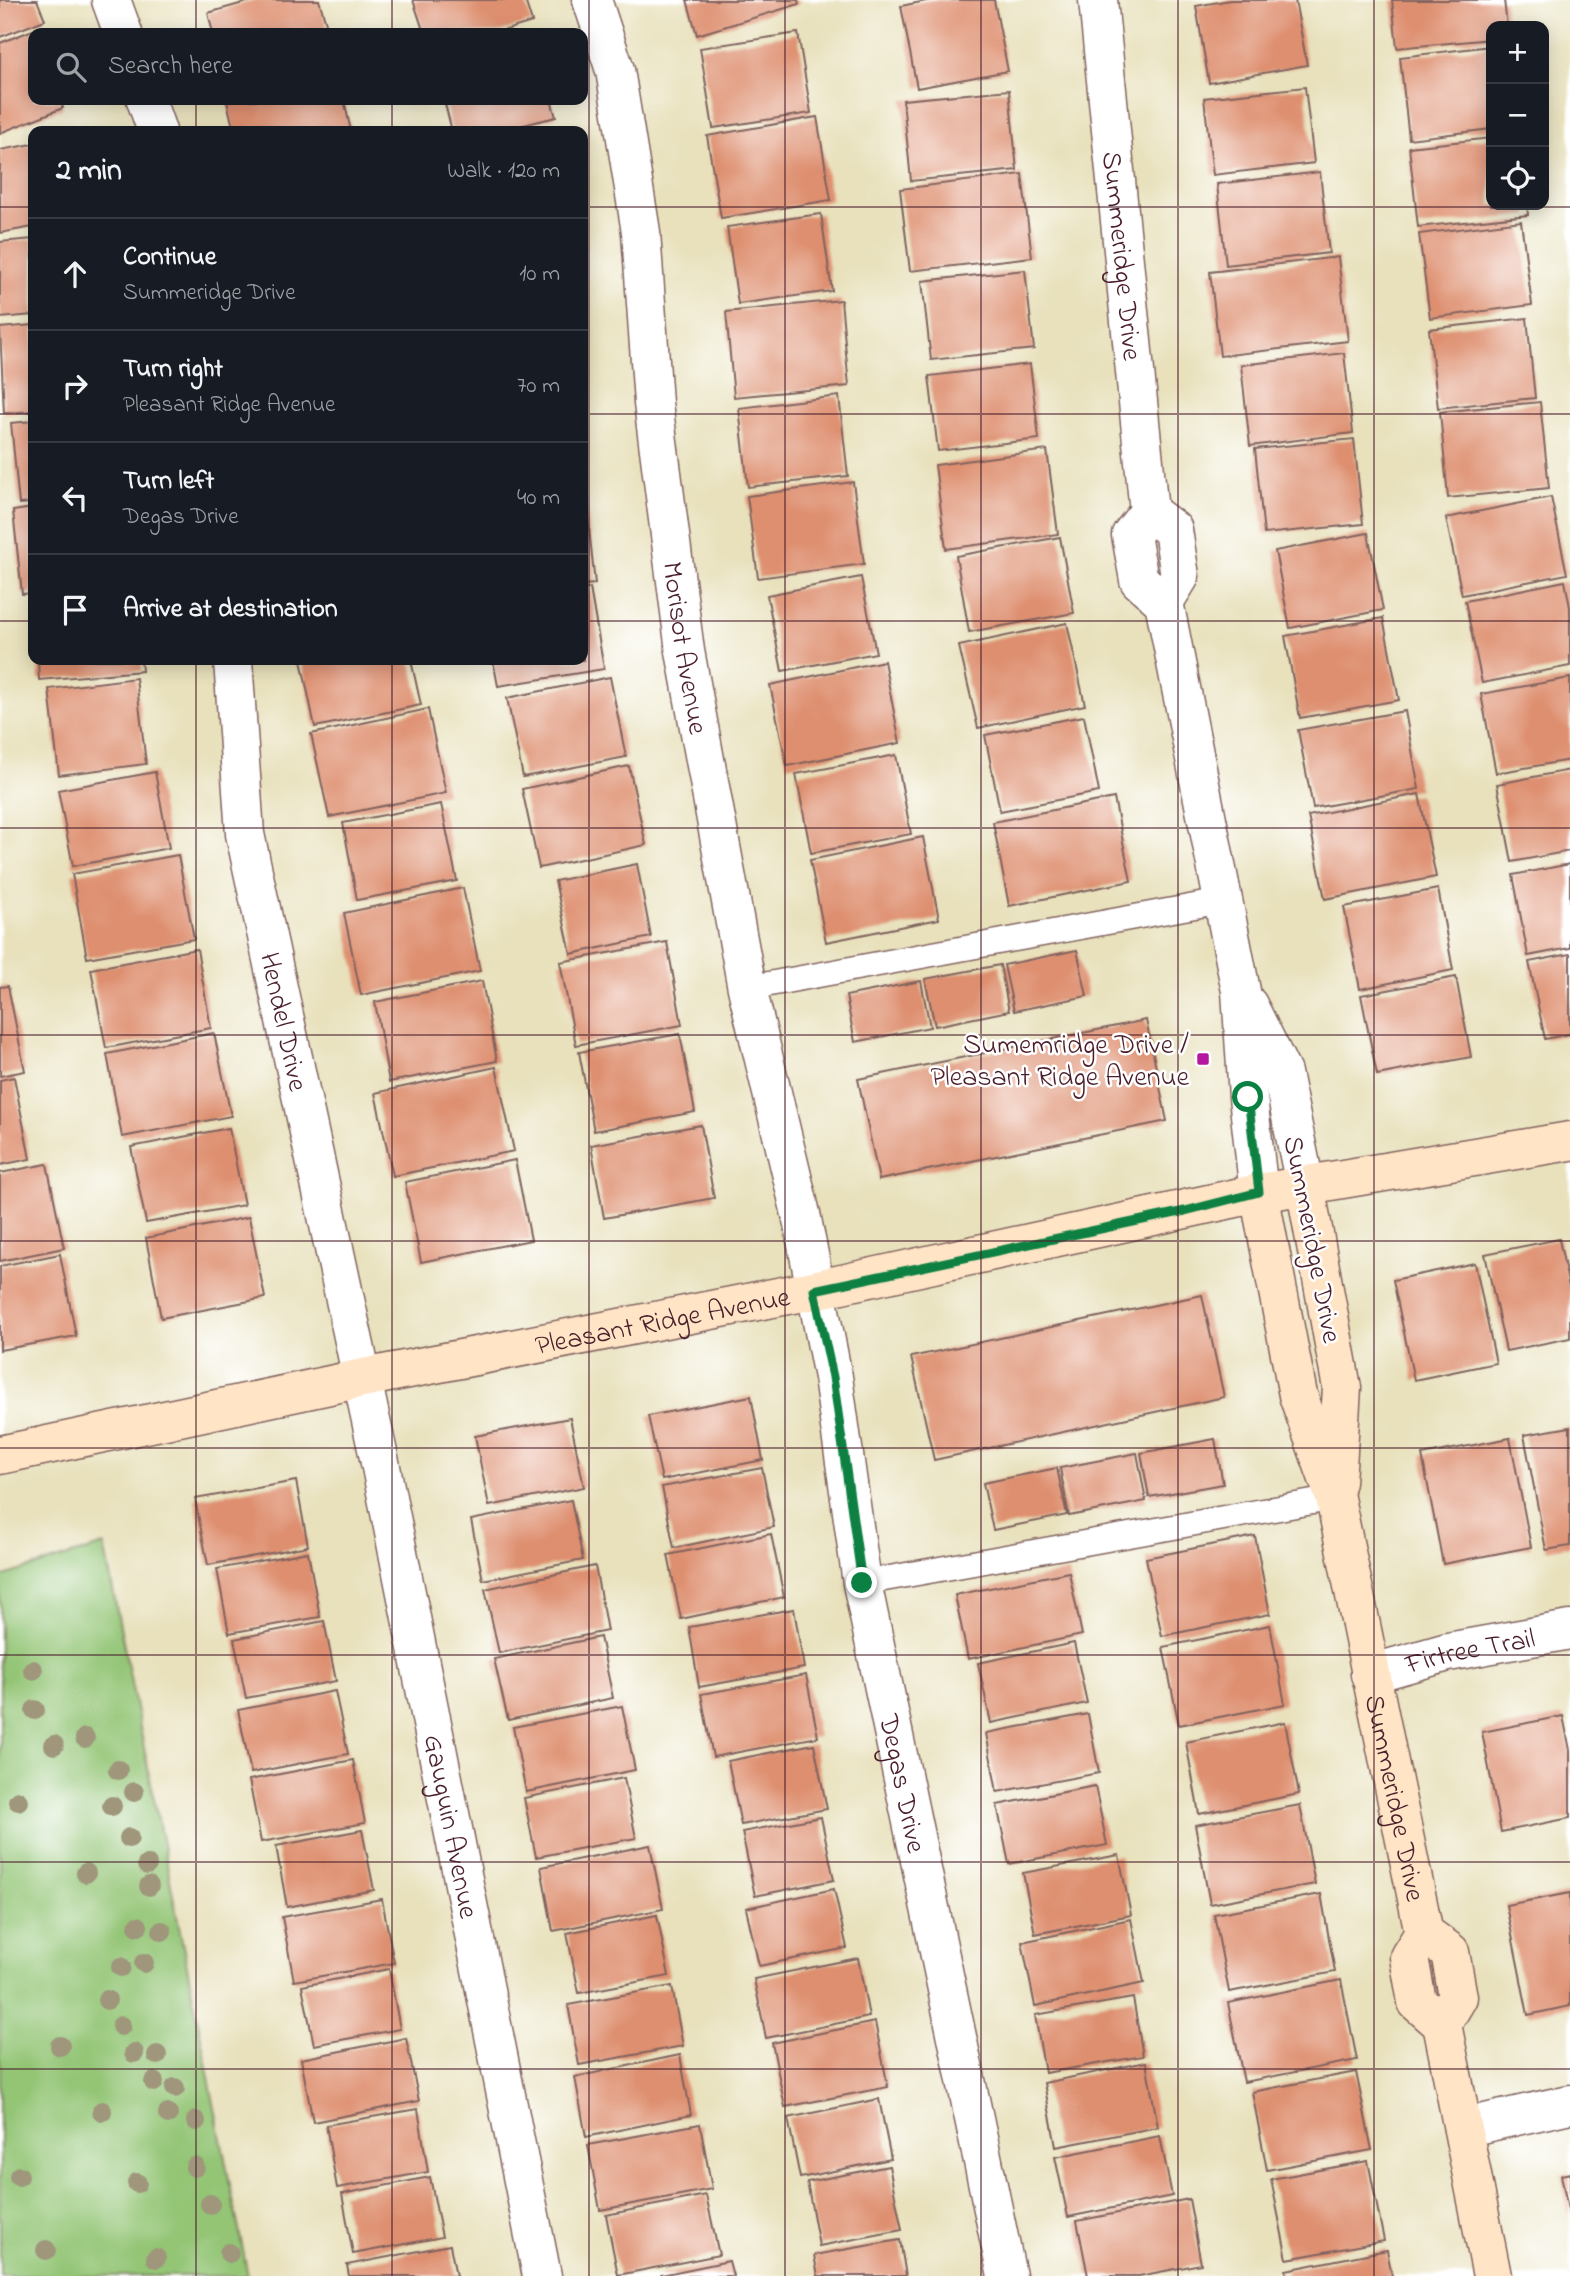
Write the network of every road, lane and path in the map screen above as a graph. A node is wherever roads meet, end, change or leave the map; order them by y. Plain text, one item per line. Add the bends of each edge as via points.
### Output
1 (111, 0) edge
2 (592, 0) edge
3 (1098, 0) edge
4 (121, 28) edge
5 (148, 105) edge
6 (155, 126) edge
7 (233, 665) edge
8 (1222, 901) junction
9 (747, 988) junction
10 (1241, 991) junction
11 (1570, 1142) edge
12 (1305, 1185) junction
13 (1259, 1192) junction
14 (814, 1290) junction
15 (363, 1378) junction
16 (0, 1455) edge
17 (1335, 1498) junction
18 (862, 1583) junction
19 (1570, 1630) edge
20 (1370, 1674) junction
21 (1570, 2104) edge
22 (1463, 2128) junction
23 (542, 2276) edge
24 (1007, 2276) edge
25 (1492, 2276) edge

1 - 4 street
2 - 9 street, Morisot Avenue via 615,69 641,232 653,403 685,651
3 - 8 street, Summeridge Drive via 1149,512 1132,535 1139,580 1164,602
5 - 6 street
7 - 15 street, Hendel Drive via 245,834
8 - 9 lane
8 - 10 street, Summeridge Drive
9 - 14 street, Morisot Avenue via 801,1214
10 - 12 street, Summeridge Drive via 1282,1073
10 - 13 street, Summeridge Drive
11 - 12 street, Pleasant Ridge Avenue
12 - 13 street, Pleasant Ridge Avenue
12 - 17 street, Summeridge Drive via 1342,1388
13 - 14 street, Pleasant Ridge Avenue
13 - 17 street, Summeridge Drive via 1298,1395
14 - 15 street, Pleasant Ridge Avenue
14 - 18 street, Degas Drive via 833,1377
15 - 16 street, Pleasant Ridge Avenue
15 - 23 street, Gauguin Avenue
17 - 18 lane
17 - 20 street, Summeridge Drive
18 - 24 street, Degas Drive
19 - 20 street, Firtree Trail via 1448,1652
20 - 22 street, Summeridge Drive via 1424,1933 1409,1956 1417,2002 1442,2024
21 - 22 street
22 - 25 street, Summeridge Drive

